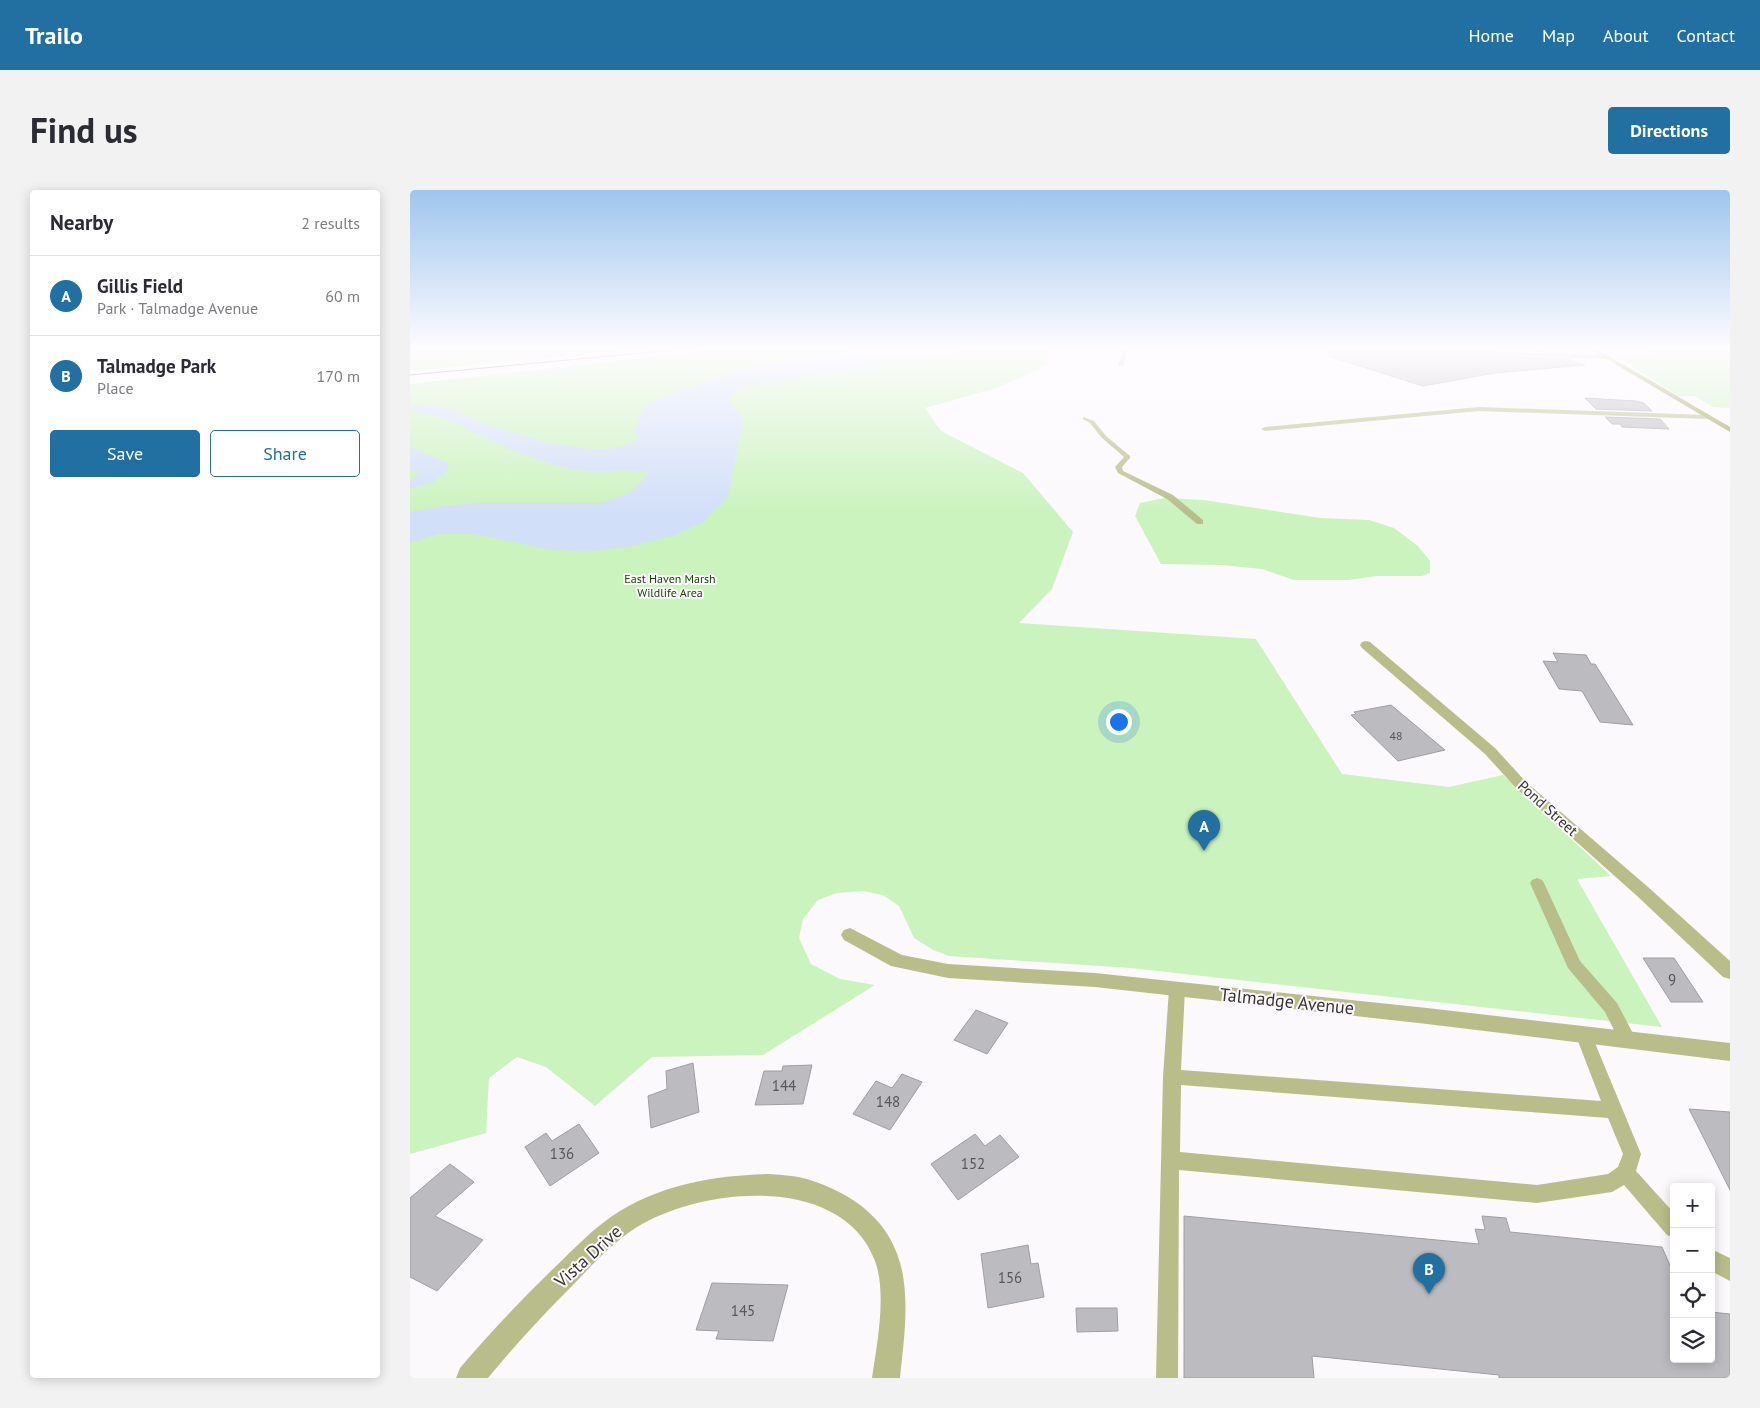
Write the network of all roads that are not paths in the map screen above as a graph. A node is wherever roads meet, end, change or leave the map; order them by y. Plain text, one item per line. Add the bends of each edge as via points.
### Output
1 (1685, 403) edge
2 (1708, 417) junction
3 (1086, 418) dead end
4 (1264, 429) dead end
5 (1730, 430) edge
6 (1200, 522) dead end
7 (1366, 645) dead end
8 (1537, 883) dead end
9 (850, 935) dead end
10 (1730, 972) edge
11 (1177, 989) junction
12 (1584, 1036) junction
13 (1628, 1041) junction
14 (1730, 1052) edge
15 (1172, 1076) junction
16 (1614, 1110) junction
17 (1170, 1160) junction
18 (1626, 1173) junction
19 (1670, 1223) edge
20 (1715, 1261) edge
21 (1730, 1270) edge
22 (470, 1378) edge
23 (886, 1378) edge
24 (1167, 1378) edge

1 - 2 main road
2 - 4 street via 1479,410
2 - 5 main road
3 - 6 lane via 1128,457 1118,467 1120,472 1170,497
7 - 10 street, Pond Street via 1490,751 1521,786
8 - 13 lane via 1574,964 1611,1008
9 - 11 street, Talmadge Avenue via 898,961 948,971 1095,980
11 - 12 street, Talmadge Avenue
11 - 15 lane
12 - 13 street, Talmadge Avenue
12 - 16 lane
13 - 14 street, Talmadge Avenue
15 - 16 lane
15 - 17 lane
16 - 18 lane via 1632,1154
17 - 18 lane via 1537,1194 1612,1183
17 - 24 lane
18 - 19 lane
20 - 21 lane
22 - 23 street, Vista Drive via 509,1331 605,1235 632,1217 695,1191 769,1184 831,1198 852,1210 871,1230 885,1255 893,1309

